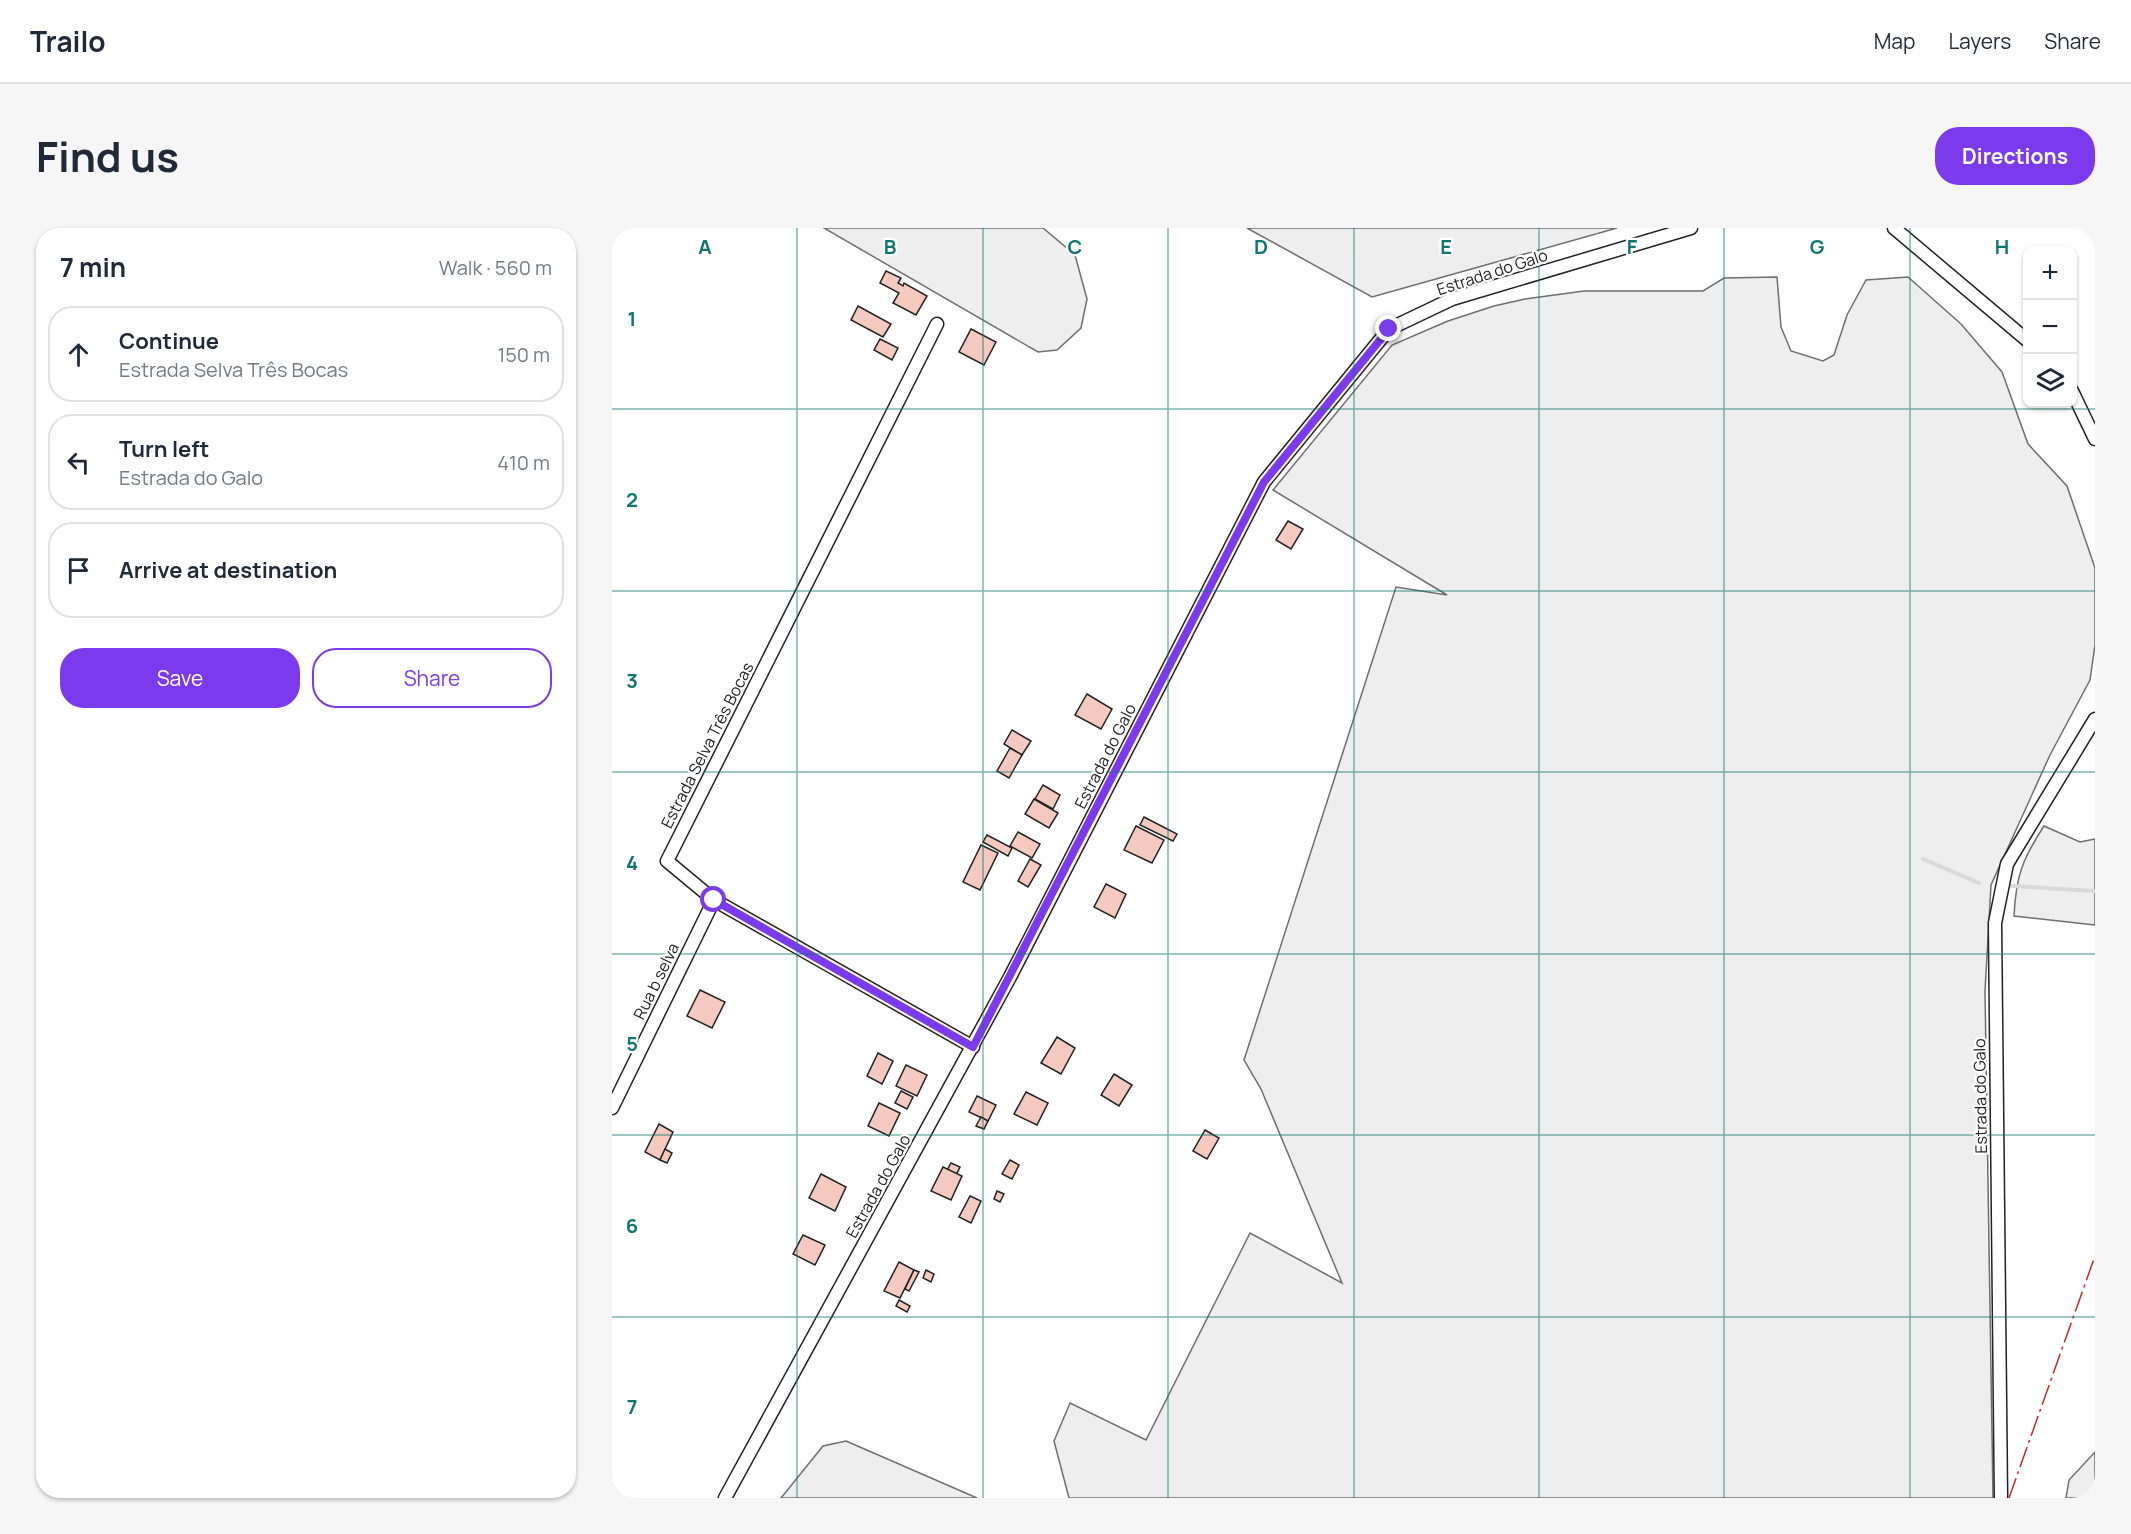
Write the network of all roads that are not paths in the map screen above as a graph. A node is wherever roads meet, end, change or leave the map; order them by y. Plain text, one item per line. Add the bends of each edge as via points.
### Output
1 (1691, 228) edge
2 (1894, 228) edge
3 (937, 324) dead end
4 (2023, 337) edge
5 (2077, 400) edge
6 (2095, 439) edge
7 (2095, 719) edge
8 (714, 900) junction
9 (973, 1047) junction
10 (612, 1108) edge
11 (725, 1498) edge
12 (2001, 1498) edge

1 - 9 street, Estrada do Galo via 1452,300 1389,329 1264,482
2 - 4 street
3 - 8 street, Estrada Selva Três Bocas via 667,861
5 - 6 street
7 - 12 street, Estrada do Galo via 2007,864 1995,923
8 - 9 street, Estrada Selva Três Bocas
8 - 10 street, Rua b selva
9 - 11 street, Estrada do Galo

